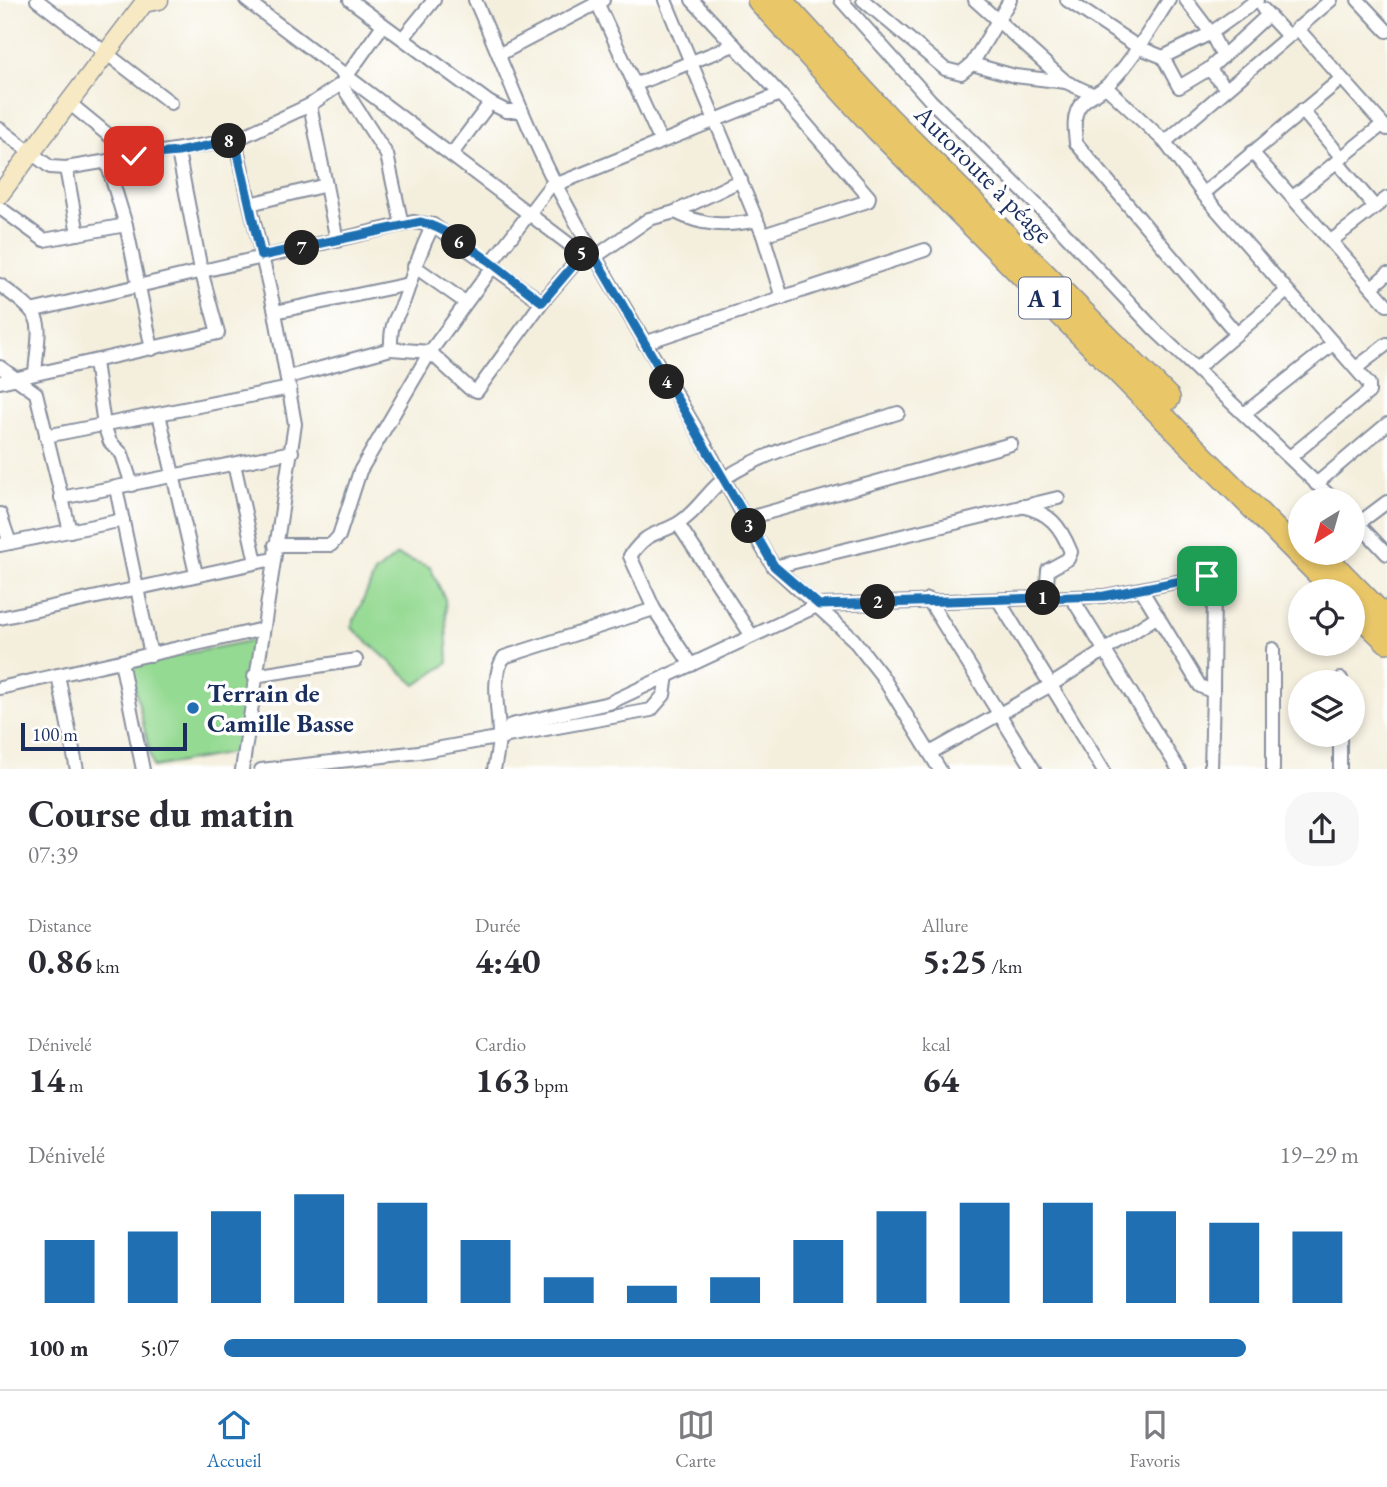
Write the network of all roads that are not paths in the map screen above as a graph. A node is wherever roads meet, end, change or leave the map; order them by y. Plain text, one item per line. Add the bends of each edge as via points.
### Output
1 (37, 0) edge
2 (246, 0) edge
3 (350, 0) edge
4 (434, 0) edge
5 (475, 0) edge
6 (665, 0) edge
7 (692, 0) edge
8 (759, 0) edge
9 (780, 0) edge
10 (841, 0) edge
11 (863, 0) edge
12 (975, 0) edge
13 (1010, 0) edge
14 (1067, 0) edge
15 (1169, 0) edge
16 (1186, 0) edge
17 (1256, 0) edge
18 (1331, 0) edge
19 (1358, 0) edge
20 (147, 1) edge
21 (599, 1) edge
22 (1268, 15) junction
23 (998, 18) junction
24 (383, 25) junction
25 (1292, 32) junction
26 (1387, 32) edge
27 (1211, 33) junction
28 (403, 38) junction
29 (734, 45) junction
30 (1138, 47) junction
31 (106, 53) junction
32 (500, 54) junction
33 (1163, 57) junction
34 (1223, 57) junction
35 (693, 62) junction
36 (972, 64) junction
37 (1209, 69) junction
38 (1341, 79) junction
39 (344, 80) junction
40 (1066, 82) junction
41 (634, 85) junction
42 (1106, 87) junction
43 (1226, 88) junction
44 (780, 94) junction
45 (1092, 94) junction
46 (68, 102) junction
47 (172, 103) dead end
48 (489, 103) junction
49 (310, 105) junction
50 (1302, 110) junction
51 (519, 111) junction
52 (716, 121) junction
53 (1384, 123) edge
54 (0, 129) edge
55 (235, 140) junction
56 (661, 142) junction
57 (1165, 142) junction
58 (30, 151) junction
59 (178, 152) junction
60 (1252, 152) junction
61 (452, 155) junction
62 (134, 156) junction
63 (1339, 160) junction
64 (107, 163) junction
65 (66, 167) junction
66 (741, 180) junction
67 (555, 183) junction
68 (326, 185) junction
69 (0, 194) edge
70 (1203, 194) junction
71 (1293, 197) junction
72 (1387, 198) edge
73 (250, 204) junction
74 (1375, 207) junction
75 (0, 208) edge
76 (675, 212) junction
77 (529, 213) junction
78 (757, 220) junction
79 (126, 225) junction
80 (402, 225) junction
81 (433, 225) junction
82 (78, 234) junction
83 (763, 235) junction
84 (337, 241) junction
85 (1331, 241) junction
86 (925, 250) dead end
87 (589, 253) junction
88 (261, 256) junction
89 (492, 264) junction
90 (414, 266) junction
91 (201, 270) junction
92 (1387, 274) edge
93 (409, 284) junction
94 (0, 285) edge
95 (140, 286) junction
96 (1372, 287) junction
97 (1287, 291) junction
98 (782, 298) junction
99 (465, 302) junction
100 (542, 302) junction
101 (1387, 305) edge
102 (34, 310) junction
103 (275, 313) junction
104 (1236, 333) junction
105 (644, 343) junction
106 (1334, 343) junction
107 (1387, 344) edge
108 (152, 349) junction
109 (391, 349) junction
110 (430, 352) junction
111 (94, 362) junction
112 (0, 366) edge
113 (1197, 368) junction
114 (1356, 368) junction
115 (35, 373) junction
116 (15, 377) junction
117 (0, 382) edge
118 (289, 383) junction
119 (898, 413) dead end
120 (1245, 413) junction
121 (159, 414) junction
122 (1387, 424) edge
123 (104, 425) junction
124 (46, 436) junction
125 (1011, 444) dead end
126 (292, 452) junction
127 (1290, 457) junction
128 (234, 464) junction
129 (175, 476) junction
130 (724, 479) junction
131 (1316, 484) junction
132 (132, 485) junction
133 (116, 488) junction
134 (1320, 488) edge
135 (61, 498) junction
136 (1058, 498) dead end
137 (1387, 502) edge
138 (1021, 505) junction
139 (0, 514) edge
140 (1365, 515) edge
141 (745, 519) junction
142 (123, 520) junction
143 (1288, 520) edge
144 (678, 524) junction
145 (1365, 530) edge
146 (70, 531) junction
147 (5, 544) edge
148 (275, 545) junction
149 (1387, 553) edge
150 (273, 559) junction
151 (256, 562) junction
152 (1333, 565) edge
153 (774, 566) junction
154 (196, 574) junction
155 (1324, 579) edge
156 (137, 588) junction
157 (1141, 589) junction
158 (1046, 598) junction
159 (1072, 598) junction
160 (928, 599) junction
161 (999, 600) junction
162 (819, 605) junction
163 (654, 609) junction
164 (1158, 616) junction
165 (0, 618) edge
166 (1365, 619) edge
167 (1387, 620) edge
168 (263, 629) junction
169 (752, 636) junction
170 (1387, 641) edge
171 (1105, 649) junction
172 (1273, 649) dead end
173 (150, 655) junction
174 (356, 660) dead end
175 (121, 661) junction
176 (691, 665) junction
177 (58, 675) junction
178 (667, 675) junction
179 (254, 676) junction
180 (1051, 685) junction
181 (0, 688) edge
182 (1213, 692) junction
183 (1000, 716) junction
184 (501, 738) junction
185 (1340, 747) edge
186 (930, 754) junction
187 (361, 763) edge
188 (77, 769) edge
189 (143, 769) edge
190 (242, 769) edge
191 (261, 769) edge
192 (495, 769) edge
193 (940, 769) edge
194 (1034, 769) edge
195 (1103, 769) edge
196 (1179, 769) edge
197 (1211, 769) edge
198 (1273, 769) edge
199 (1340, 769) edge

1 - 31 street
2 - 39 street
3 - 24 street
4 - 28 street
5 - 32 street
6 - 35 street
7 - 29 street
8 - 155 highway, A 1 via 877,129
9 - 143 highway, Autoroute à péage / A 1 via 890,119
10 - 113 street via 931,101
11 - 36 street via 945,69 961,73
12 - 23 street
13 - 23 street
14 - 30 street
15 - 30 street
16 - 27 street
17 - 22 street
17 - 27 street
18 - 25 street
19 - 26 street
20 - 31 street
21 - 32 street
21 - 41 street
22 - 25 street
22 - 34 street
23 - 36 street
23 - 40 street
24 - 28 street
24 - 39 street
25 - 38 street
25 - 43 street
27 - 33 street
27 - 34 street
28 - 48 street
29 - 35 street
29 - 44 street
30 - 33 street
30 - 42 street
31 - 46 street
31 - 47 street
32 - 51 street
33 - 37 street via 1179,88
34 - 37 street
35 - 41 street
35 - 52 street
36 - 40 street via 1015,76
37 - 43 street
38 - 50 street
38 - 53 street
39 - 49 street
39 - 61 street
39 - 80 street via 387,155
40 - 45 street
41 - 56 street
42 - 45 street
42 - 57 street
43 - 57 street
44 - 52 street
44 - 83 street via 870,200
45 - 104 street via 1078,108 1076,143
46 - 58 street
46 - 62 street
48 - 51 street
48 - 61 street
49 - 55 street
49 - 68 street
50 - 60 street
50 - 63 street
51 - 67 street
52 - 56 street
52 - 66 street
53 - 63 street
54 - 58 street
55 - 59 street
55 - 73 street
56 - 67 street
57 - 70 street
58 - 65 street via 50,167
58 - 69 street
59 - 62 street
59 - 91 street
60 - 70 street
60 - 71 street
61 - 77 street
62 - 64 street
63 - 71 street
63 - 74 street
64 - 65 street
64 - 79 street
65 - 82 street
66 - 76 street
66 - 78 street
67 - 77 street
67 - 87 street
68 - 73 street
68 - 84 street
70 - 97 street
71 - 85 street
72 - 74 street
73 - 88 street
74 - 85 street
75 - 82 street via 41,239
76 - 78 street via 695,222 732,226
76 - 87 street via 649,219
77 - 87 street
77 - 89 street
78 - 83 street
79 - 82 street
79 - 95 street
80 - 81 street
80 - 84 street
81 - 89 street
81 - 90 street
83 - 98 street
84 - 88 street
85 - 96 street
86 - 98 street
87 - 100 street
87 - 105 street
88 - 91 street
88 - 103 street
89 - 99 street
89 - 100 street
90 - 93 street
90 - 99 street
91 - 95 street
91 - 108 street via 218,334
92 - 96 street
93 - 103 street
93 - 109 street via 390,326
94 - 102 street
95 - 102 street
95 - 108 street
96 - 101 street
97 - 104 street
97 - 106 street
98 - 105 street
99 - 110 street
100 - 110 street via 477,391
102 - 115 street via 39,325
103 - 118 street
104 - 113 street
105 - 130 street
106 - 114 street
106 - 120 street
107 - 114 street
108 - 111 street
109 - 110 street
109 - 118 street
110 - 148 street via 360,471 339,536 331,545
111 - 115 street
111 - 123 street
112 - 116 street
113 - 120 street
114 - 127 street via 1369,384 1369,392
115 - 116 street
116 - 117 street
116 - 124 street via 36,393
118 - 121 street
118 - 126 street via 295,424
119 - 130 street via 754,461
120 - 127 street
121 - 123 street
121 - 129 street
122 - 131 street
123 - 124 street
123 - 132 street via 110,442 122,454
124 - 135 street
125 - 141 street
126 - 128 street
126 - 148 street
127 - 131 street
128 - 129 street
128 - 151 street
129 - 132 street
129 - 154 street
130 - 141 street
130 - 144 street
131 - 134 street
132 - 133 street
133 - 135 street
133 - 142 street
135 - 146 street
136 - 138 street
137 - 140 street
138 - 153 street
138 - 158 street via 1048,514 1063,531 1071,552 1068,559 1048,570
139 - 147 street
141 - 153 street
142 - 146 street
142 - 156 street
144 - 163 street via 654,531 630,555
144 - 169 street
145 - 149 street
146 - 147 street
148 - 150 street
150 - 151 street
150 - 168 street
151 - 154 street
152 - 167 highway
153 - 162 street
154 - 156 street
156 - 165 street
156 - 173 street
157 - 159 street
157 - 164 street
157 - 182 street via 1207,576 1214,580
158 - 159 street
158 - 161 street
159 - 171 street
160 - 161 street
160 - 162 street
160 - 183 street
161 - 180 street
162 - 169 street
162 - 186 street via 882,676
163 - 176 street
163 - 184 street via 504,657 496,677
164 - 171 street
164 - 182 street via 1200,686
166 - 170 highway
168 - 173 street
168 - 179 street
169 - 176 street
171 - 180 street
171 - 196 street
172 - 198 street
173 - 175 street
174 - 179 street
175 - 177 street
175 - 189 street
176 - 178 street
177 - 181 street
177 - 188 street
178 - 184 street via 609,703 511,725
178 - 184 street via 664,695 651,710
179 - 190 street
180 - 183 street
180 - 195 street
182 - 197 street
183 - 186 street
183 - 194 street
184 - 187 street
184 - 192 street
185 - 199 street
186 - 193 street
187 - 191 street

